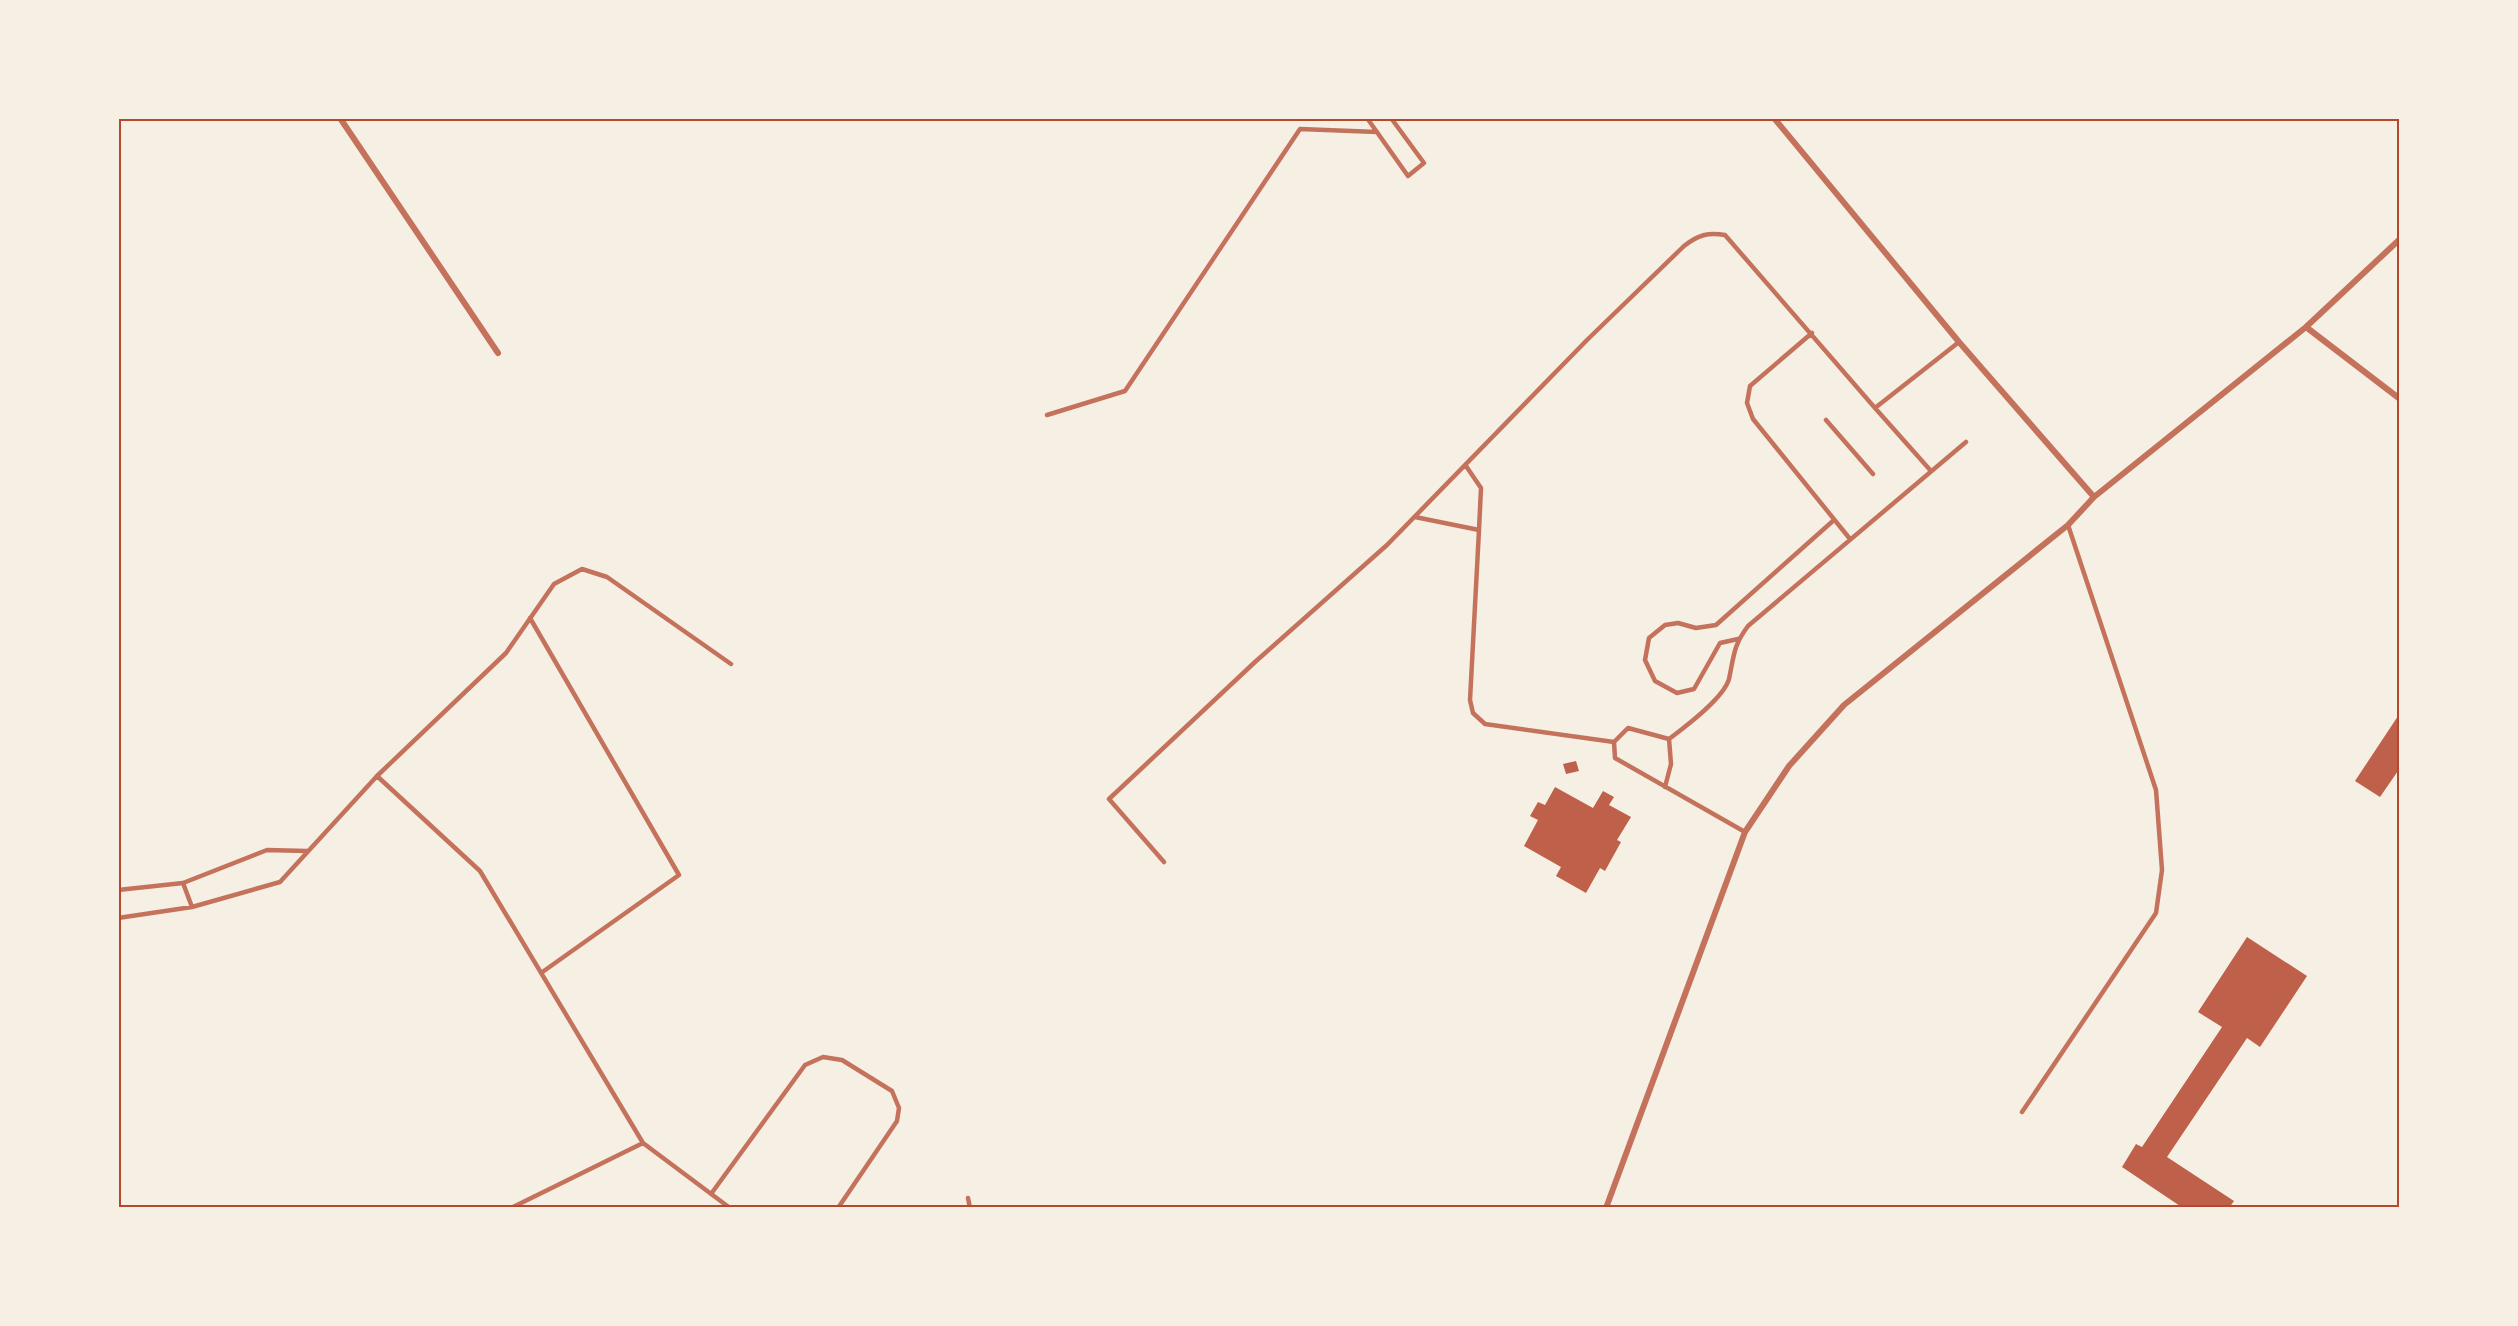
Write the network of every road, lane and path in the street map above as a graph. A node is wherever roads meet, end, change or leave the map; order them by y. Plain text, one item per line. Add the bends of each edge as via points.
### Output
1 (340, 118) edge
2 (1367, 118) edge
3 (1391, 118) edge
4 (1774, 118) edge
5 (1377, 132) junction
6 (2400, 239) edge
7 (2306, 327) junction
8 (1812, 333) junction
9 (1959, 342) junction
10 (498, 353) dead end
11 (2400, 399) edge
12 (1875, 408) junction
13 (1047, 415) dead end
14 (1826, 420) dead end
15 (1966, 442) dead end
16 (1466, 466) junction
17 (1931, 471) junction
18 (1873, 474) dead end
19 (2094, 497) junction
20 (1415, 517) junction
21 (1834, 519) junction
22 (2068, 525) junction
23 (1479, 530) junction
24 (1850, 539) junction
25 (530, 618) junction
26 (1738, 639) junction
27 (731, 664) dead end
28 (1669, 739) junction
29 (1614, 742) junction
30 (377, 776) junction
31 (1665, 787) junction
32 (1745, 832) junction
33 (307, 851) junction
34 (1164, 862) dead end
35 (183, 883) junction
36 (118, 890) edge
37 (192, 907) junction
38 (118, 918) edge
39 (542, 973) junction
40 (2022, 1112) dead end
41 (643, 1143) junction
42 (711, 1194) junction
43 (968, 1198) dead end
44 (511, 1208) edge
45 (730, 1208) edge
46 (838, 1208) edge
47 (970, 1208) edge
48 (1606, 1208) edge

1 - 10 street
2 - 5 lane
3 - 5 lane via 1424,163 1408,176
4 - 9 street
5 - 13 lane via 1300,129 1125,391
6 - 7 street
7 - 11 street
7 - 19 street
8 - 12 lane
8 - 16 lane via 1725,235 1697,236 1595,332
8 - 21 lane via 1750,386 1747,403 1753,419
9 - 12 lane
9 - 19 street
12 - 17 lane
14 - 18 lane
15 - 17 lane
16 - 20 lane
16 - 23 lane via 1481,488
17 - 24 lane
19 - 22 street
20 - 23 lane
20 - 34 lane via 1109,799
21 - 24 lane
21 - 26 lane via 1716,625 1665,625 1649,639 1645,660 1655,681 1677,693 1694,689 1720,643
22 - 32 street via 1844,705 1789,766
22 - 40 lane via 2156,790 2162,870 2156,913
23 - 29 lane via 1470,700 1473,713 1485,724
24 - 26 lane via 1748,626
25 - 27 lane via 554,584 582,569 607,577
25 - 30 lane via 506,653
25 - 39 lane via 679,875
26 - 28 lane via 1728,681 1705,710
28 - 29 lane via 1628,728
28 - 31 lane via 1671,764
29 - 31 lane via 1615,758
30 - 33 lane
30 - 39 lane via 480,871
31 - 32 lane
32 - 48 street
33 - 35 lane via 267,850
33 - 37 lane via 280,882
35 - 36 lane
35 - 37 lane
37 - 38 lane
39 - 41 lane
41 - 42 lane
41 - 44 lane
42 - 45 lane
42 - 46 lane via 805,1065 823,1057 842,1060 892,1091 899,1108 897,1121
43 - 47 lane

